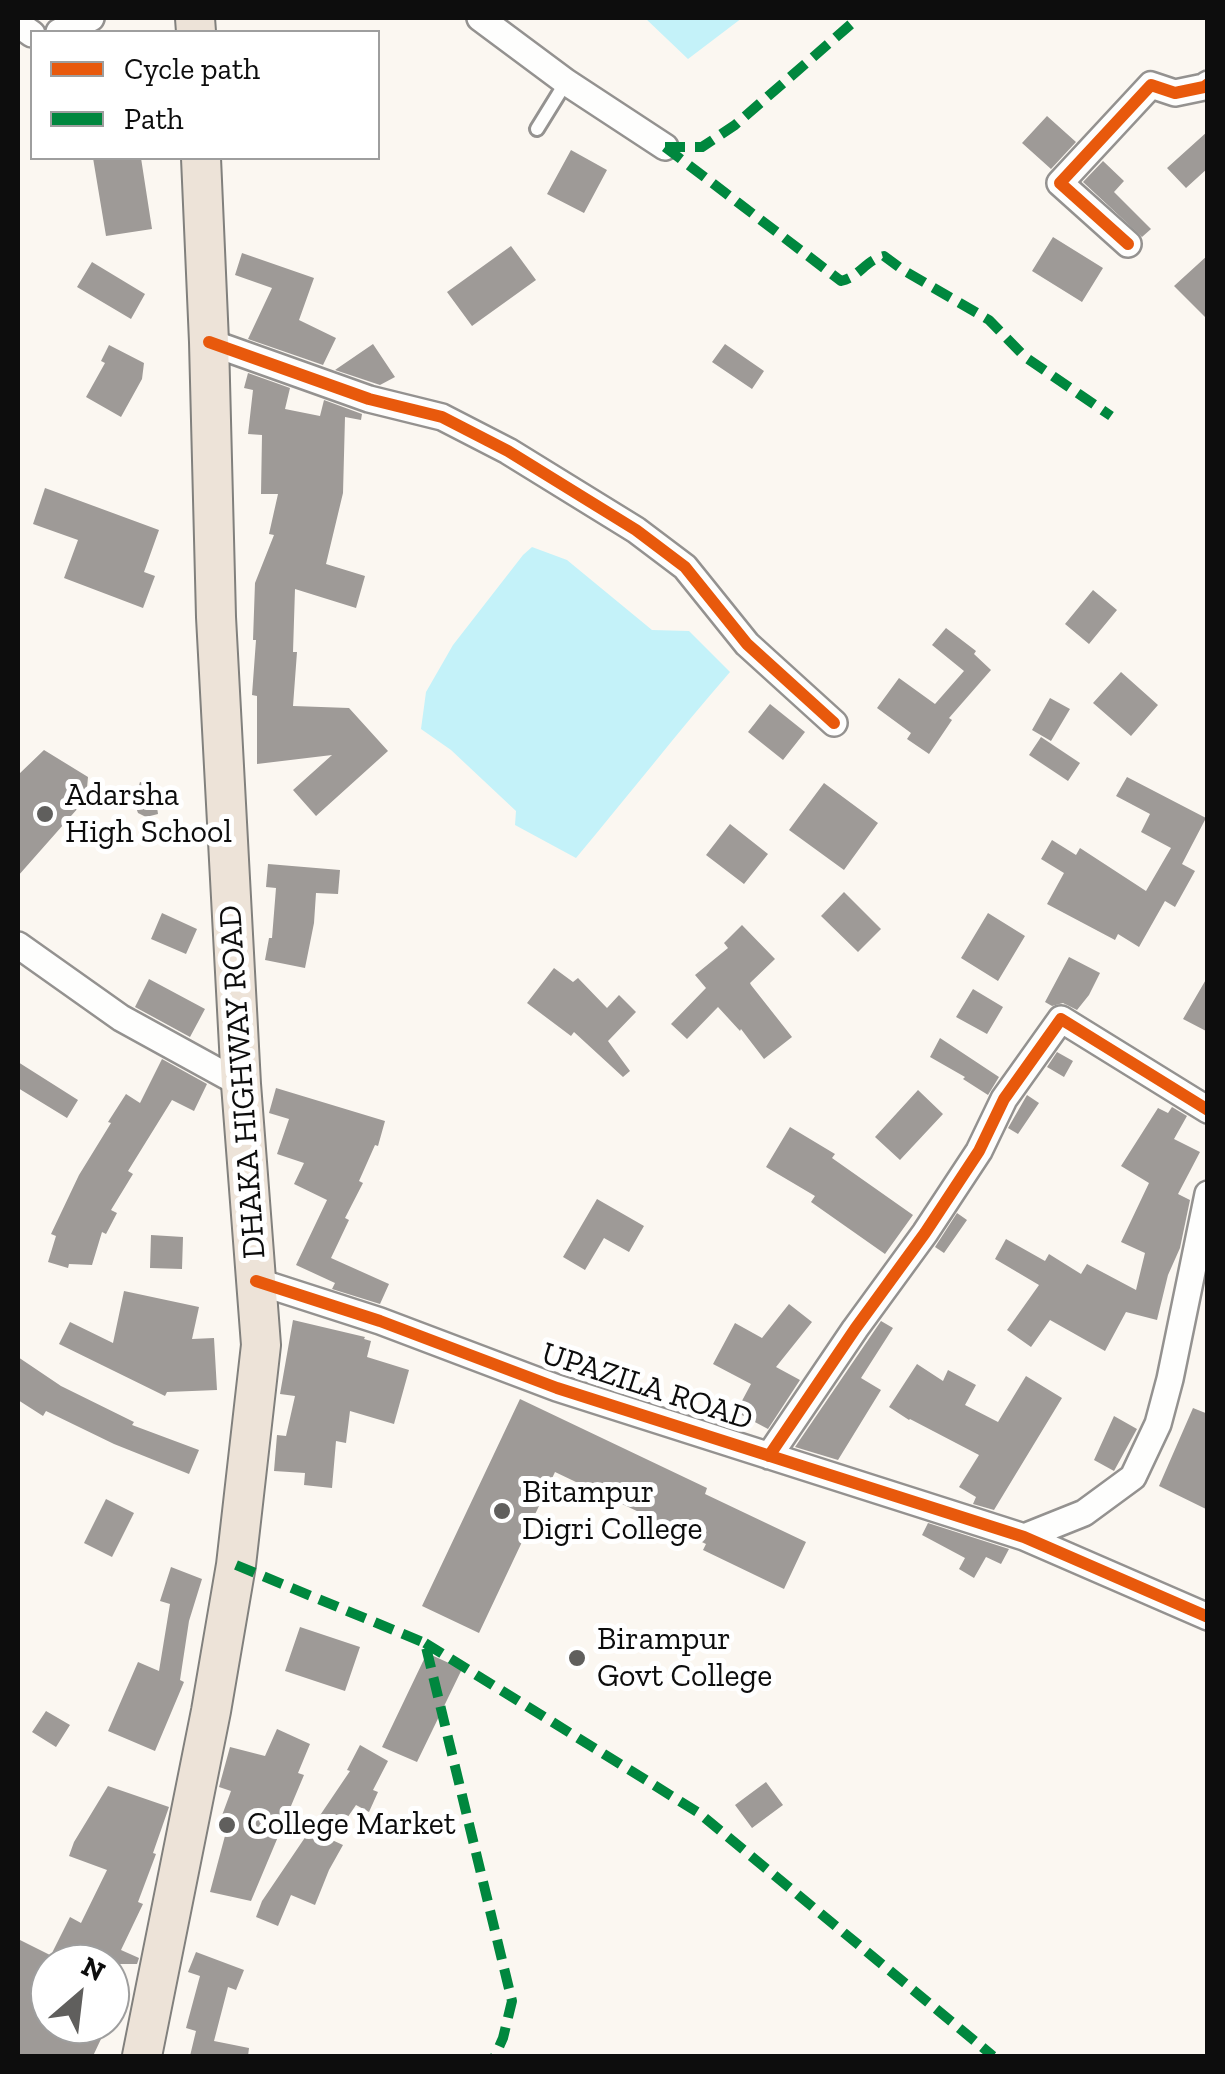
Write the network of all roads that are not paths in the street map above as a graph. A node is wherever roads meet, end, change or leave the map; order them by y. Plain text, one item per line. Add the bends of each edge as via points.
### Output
1 (91, 18) edge
2 (480, 18) edge
3 (64, 30) edge
4 (566, 82) junction
5 (1208, 84) edge
6 (536, 129) dead end
7 (665, 147) dead end
8 (201, 160) edge
9 (1128, 244) dead end
10 (209, 342) junction
11 (834, 723) dead end
12 (18, 945) edge
13 (241, 1084) junction
14 (1208, 1110) edge
15 (1208, 1194) edge
16 (256, 1281) junction
17 (769, 1456) junction
18 (1024, 1537) junction
19 (1208, 1617) edge
20 (142, 2056) edge

1 - 3 street
2 - 4 street
4 - 6 lane
4 - 7 street
5 - 9 street via 1174,93 1151,85 1060,184
8 - 10 main road, DHAKA HIGHWAY ROAD
10 - 11 street via 442,418 508,451 685,567 746,644
10 - 13 main road, DHAKA HIGHWAY ROAD
12 - 13 street via 121,1018
13 - 16 main road, DHAKA HIGHWAY ROAD
14 - 17 street via 1061,1019 1004,1099 925,1233
15 - 18 street via 1170,1379 1133,1477 1084,1513
16 - 17 street, UPAZILA ROAD
16 - 20 main road, DHAKA HIGHWAY ROAD via 261,1345 236,1565
17 - 18 street, UPAZILA ROAD
18 - 19 street, UPAZILA ROAD

